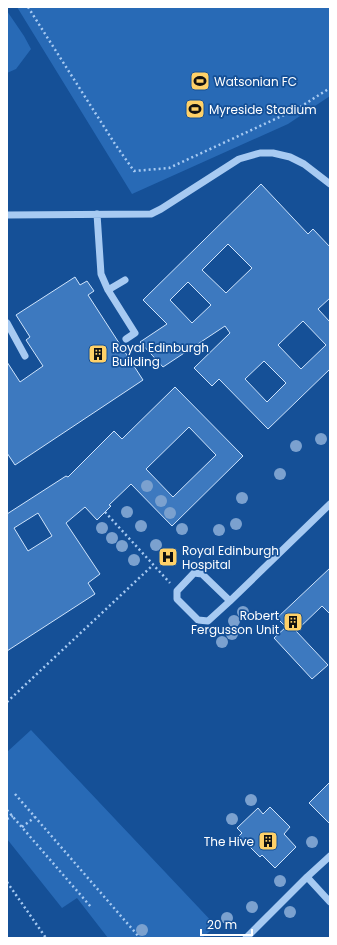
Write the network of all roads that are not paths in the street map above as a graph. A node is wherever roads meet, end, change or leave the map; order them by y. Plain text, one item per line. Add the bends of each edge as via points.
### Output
1 (330, 184) edge
2 (97, 214) junction
3 (7, 215) edge
4 (126, 280) dead end
5 (108, 290) junction
6 (7, 323) edge
7 (126, 339) dead end
8 (25, 356) dead end
9 (330, 504) edge
10 (230, 601) junction
11 (330, 856) edge
12 (307, 877) junction
13 (330, 902) edge
14 (246, 938) edge

1 - 2 lane via 304,164 290,157 260,153 240,160 151,214
2 - 3 lane
2 - 5 lane via 101,274
4 - 5 lane
5 - 7 lane via 135,333
6 - 8 lane
9 - 10 lane
10 - 10 lane via 202,574 194,573 177,591 177,599 198,620 208,621
11 - 12 lane
12 - 13 lane
12 - 14 lane

